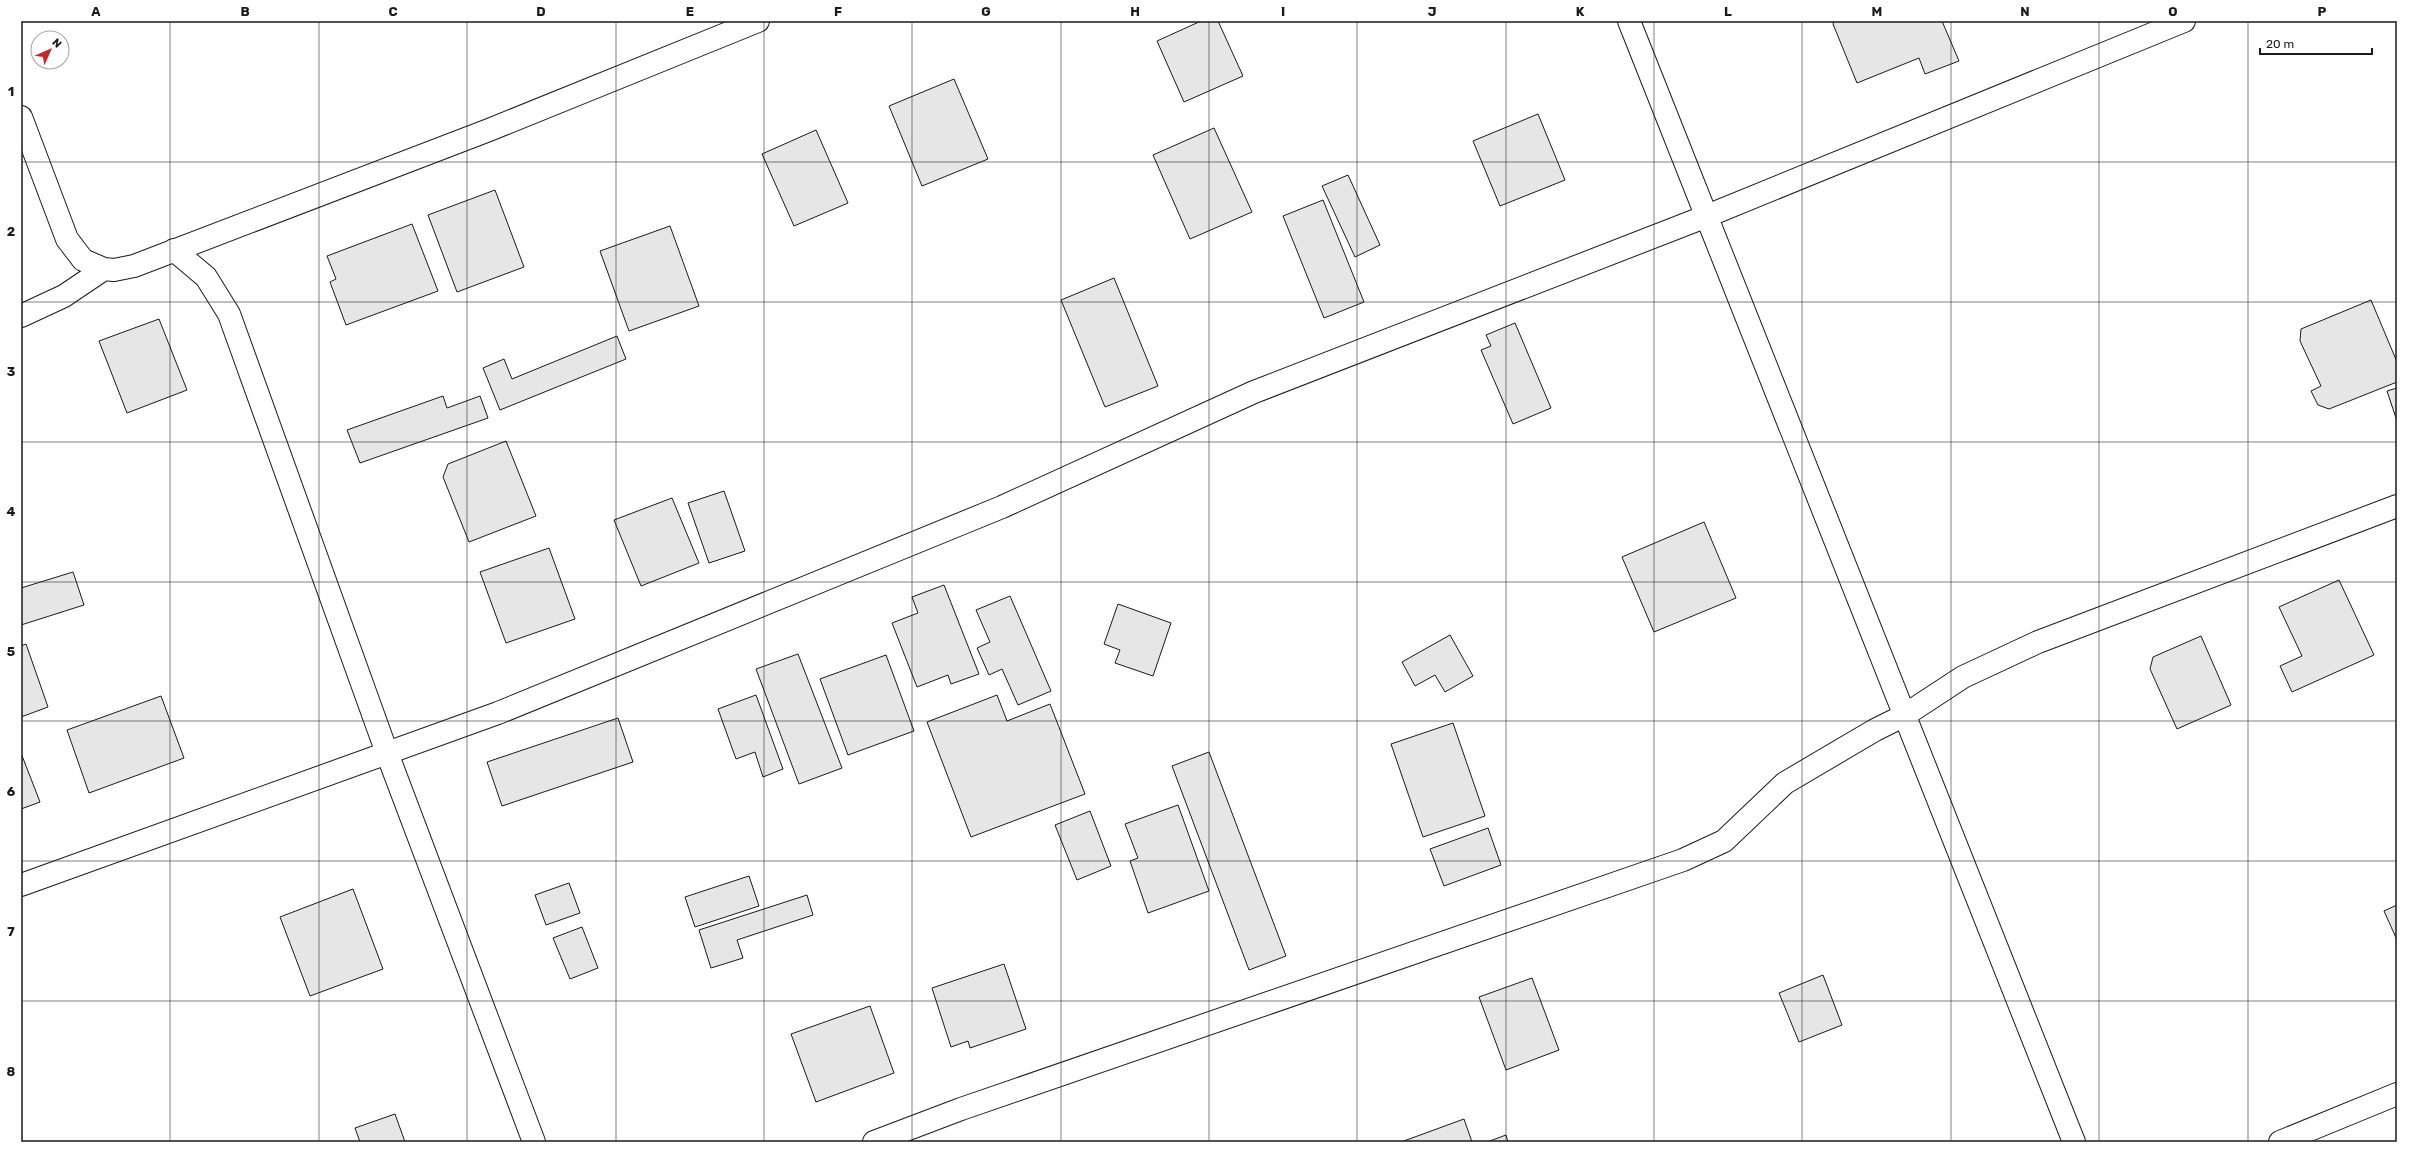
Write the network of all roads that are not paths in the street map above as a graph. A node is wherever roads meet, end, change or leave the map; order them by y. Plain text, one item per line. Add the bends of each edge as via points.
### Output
1 (758, 21) edge
2 (1629, 21) edge
3 (2184, 21) edge
4 (21, 117) edge
5 (1707, 216) junction
6 (174, 250) junction
7 (104, 269) junction
8 (21, 316) edge
9 (2397, 506) edge
10 (1905, 715) junction
11 (387, 753) junction
12 (21, 885) edge
13 (2397, 1094) edge
14 (534, 1142) edge
15 (874, 1142) edge
16 (2074, 1142) edge
17 (2280, 1142) edge

1 - 6 street via 489,130
2 - 5 street
3 - 5 street
4 - 7 street via 67,239 83,260
5 - 10 street
5 - 11 street via 1254,392 1002,507 498,713
6 - 7 street via 134,266
6 - 11 street via 206,277 228,314
7 - 8 street via 64,296
9 - 10 street via 2038,642 1963,677
10 - 15 street via 1785,783 1724,841 1683,860 961,1109
10 - 16 street
11 - 12 street
11 - 14 street
13 - 17 street

